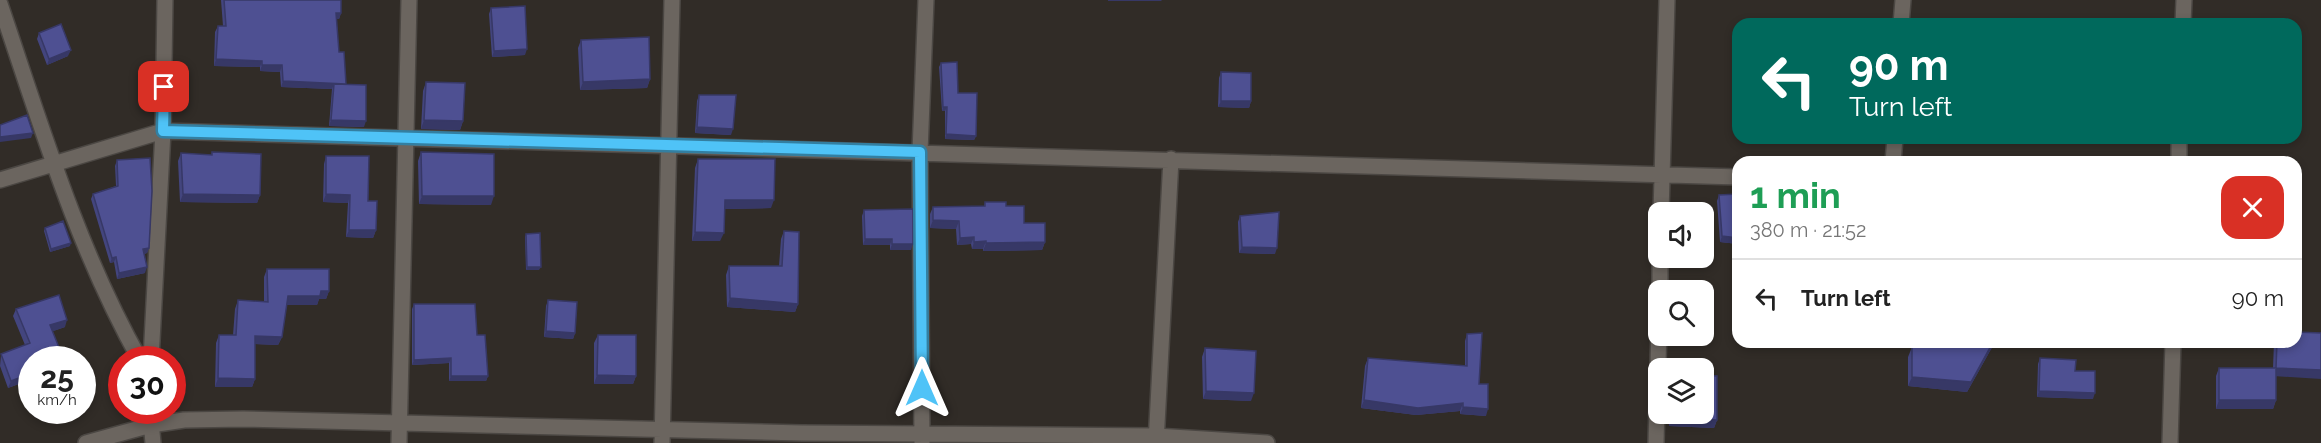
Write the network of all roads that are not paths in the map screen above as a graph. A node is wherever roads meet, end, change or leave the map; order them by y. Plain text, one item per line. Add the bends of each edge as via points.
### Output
1 (165, 0) edge
2 (409, 0) edge
3 (672, 0) edge
4 (926, 0) edge
5 (1667, 0) edge
6 (1903, 0) edge
7 (2184, 0) edge
8 (0, 4) edge
9 (1902, 18) edge
10 (2183, 18) edge
11 (163, 131) junction
12 (406, 137) junction
13 (670, 145) junction
14 (920, 152) junction
15 (1171, 159) junction
16 (54, 162) junction
17 (1662, 174) junction
18 (1732, 177) edge
19 (0, 180) edge
20 (1661, 202) edge
21 (133, 346) edge
22 (152, 346) edge
23 (1658, 346) edge
24 (2173, 348) edge
25 (186, 420) edge
26 (400, 422) junction
27 (135, 424) edge
28 (151, 424) edge
29 (662, 436) edge
30 (922, 439) edge
31 (1156, 439) edge
32 (86, 443) edge
33 (153, 443) edge
34 (399, 443) edge
35 (1267, 443) edge
36 (1656, 443) edge
37 (2170, 443) edge

1 - 11 street
2 - 12 street
3 - 13 street
4 - 14 street
5 - 17 street
6 - 9 street
7 - 10 street
8 - 16 street
11 - 12 street
11 - 16 street
11 - 22 street
12 - 13 street
12 - 26 street
13 - 14 street
13 - 29 street
14 - 15 street
14 - 30 street
15 - 17 street
15 - 31 street
16 - 19 street
16 - 21 street via 108,300
17 - 18 street
17 - 20 street
23 - 36 street
24 - 37 street
25 - 26 street
26 - 29 street
26 - 34 street
27 - 32 street
28 - 33 street
29 - 30 street
30 - 31 street via 1021,433
31 - 35 street

